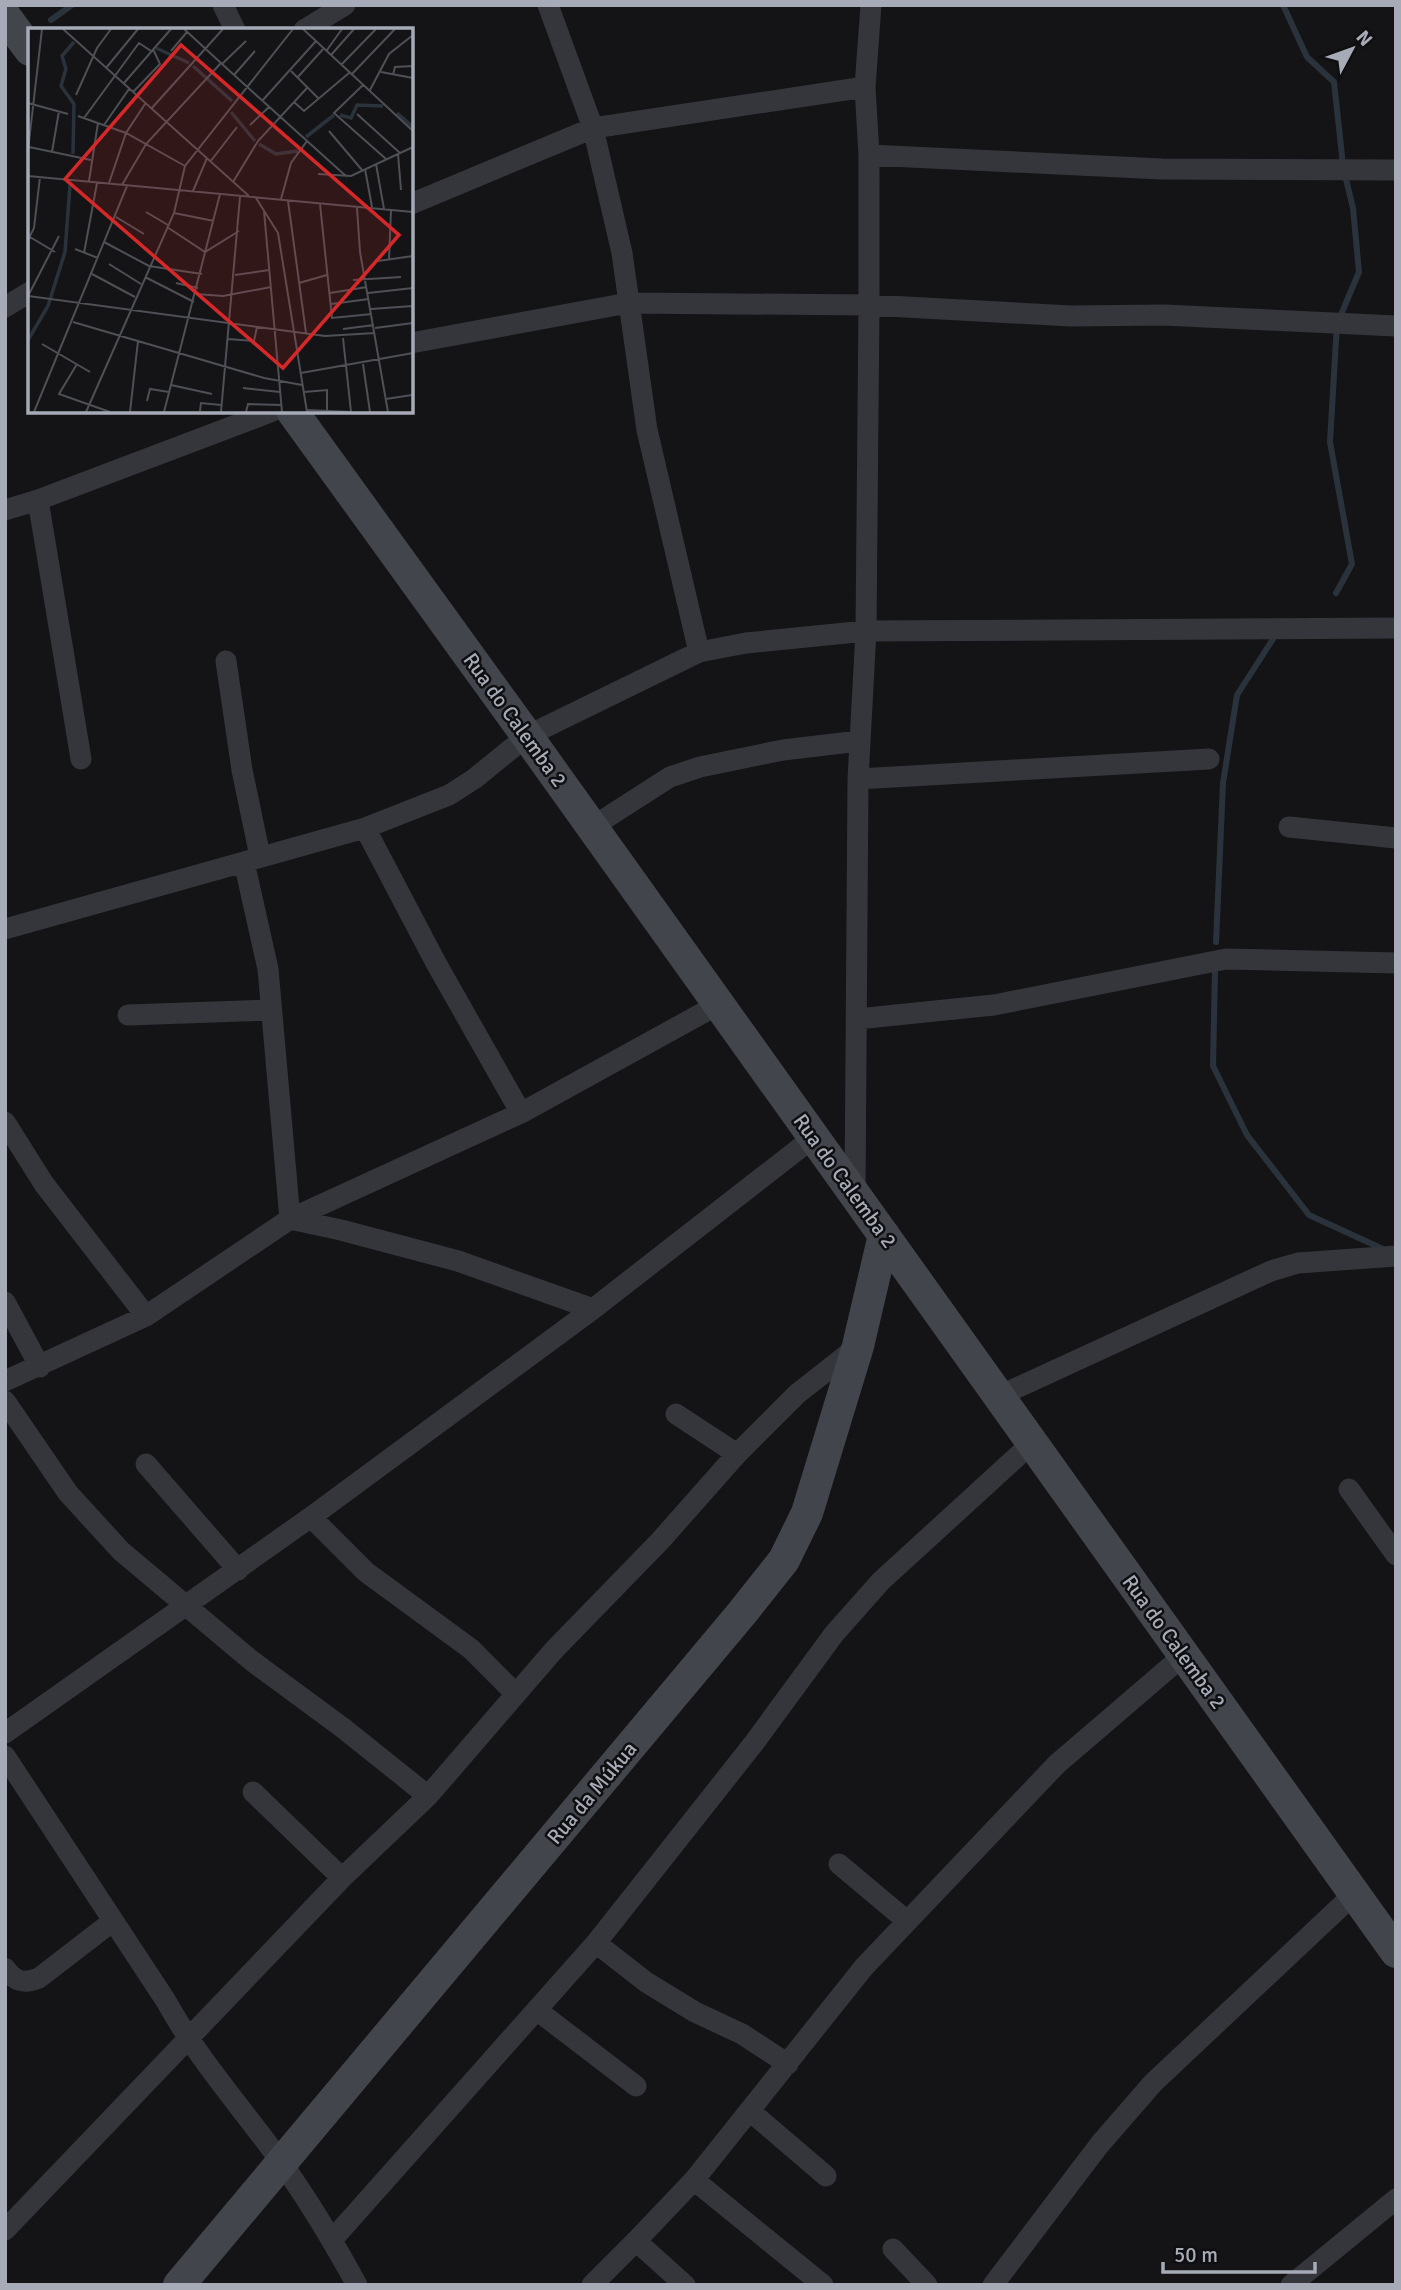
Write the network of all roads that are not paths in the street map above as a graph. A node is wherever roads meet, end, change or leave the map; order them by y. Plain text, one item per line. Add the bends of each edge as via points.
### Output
1 (223, 5) edge
2 (345, 5) edge
3 (548, 5) edge
4 (871, 5) edge
5 (5, 16) edge
6 (316, 27) edge
7 (234, 28) edge
8 (28, 47) edge
9 (865, 87) junction
10 (593, 128) junction
11 (869, 155) junction
12 (1396, 170) edge
13 (413, 203) edge
14 (28, 293) edge
15 (628, 303) junction
16 (869, 305) junction
17 (5, 307) edge
18 (1396, 326) edge
19 (413, 343) edge
20 (268, 413) edge
21 (293, 413) edge
22 (38, 500) junction
23 (5, 510) edge
24 (1396, 628) edge
25 (866, 631) junction
26 (699, 652) junction
27 (226, 661) dead end
28 (527, 736) junction
29 (859, 741) junction
30 (81, 759) dead end
31 (1209, 760) dead end
32 (858, 779) junction
33 (592, 827) junction
34 (1289, 827) dead end
35 (365, 828) junction
36 (1396, 838) edge
37 (252, 859) junction
38 (5, 929) edge
39 (1396, 963) edge
40 (719, 1004) junction
41 (271, 1010) junction
42 (128, 1015) dead end
43 (857, 1019) junction
44 (521, 1113) junction
45 (5, 1122) edge
46 (814, 1137) junction
47 (855, 1195) junction
48 (290, 1219) junction
49 (884, 1235) junction
50 (1396, 1256) edge
51 (5, 1302) edge
52 (593, 1309) junction
53 (146, 1316) junction
54 (858, 1346) junction
55 (40, 1367) junction
56 (5, 1381) edge
57 (999, 1396) junction
58 (5, 1401) edge
59 (676, 1415) dead end
60 (1032, 1443) junction
61 (737, 1454) junction
62 (146, 1464) dead end
63 (1349, 1489) dead end
64 (311, 1517) junction
65 (1396, 1555) edge
66 (238, 1570) junction
67 (184, 1606) junction
68 (1184, 1655) junction
69 (516, 1694) junction
70 (5, 1733) edge
71 (5, 1756) edge
72 (253, 1791) dead end
73 (428, 1796) junction
74 (839, 1864) dead end
75 (342, 1878) junction
76 (1354, 1894) junction
77 (114, 1921) junction
78 (907, 1921) junction
79 (596, 1943) junction
80 (1396, 1952) edge
81 (5, 1968) edge
82 (538, 2011) junction
83 (188, 2040) junction
84 (788, 2064) junction
85 (636, 2086) dead end
86 (750, 2111) junction
87 (282, 2164) junction
88 (826, 2176) dead end
89 (694, 2180) junction
90 (1396, 2199) edge
91 (5, 2230) edge
92 (332, 2240) junction
93 (636, 2241) junction
94 (893, 2249) dead end
95 (179, 2285) edge
96 (357, 2285) edge
97 (592, 2285) edge
98 (685, 2285) edge
99 (823, 2285) edge
100 (928, 2285) edge
101 (993, 2285) edge
102 (1291, 2285) edge

1 - 7 street
2 - 6 street
3 - 10 street
4 - 9 street
5 - 8 main road
9 - 10 street
9 - 11 street
10 - 13 street
10 - 15 street via 622,253
11 - 12 street via 1162,170
11 - 16 street
14 - 17 street
15 - 16 street
15 - 19 street
15 - 26 street via 647,430
16 - 18 street
16 - 25 street
20 - 22 street
21 - 28 main road, Rua do Calemba 2
22 - 23 street
22 - 30 street
24 - 25 street
25 - 26 street
25 - 29 street
26 - 28 street
27 - 37 street
28 - 33 main road, Rua do Calemba 2
28 - 35 street via 449,795
29 - 32 street
29 - 33 street via 700,767 670,777
31 - 32 street
32 - 43 street
33 - 40 main road, Rua do Calemba 2
34 - 36 street
35 - 37 street
35 - 44 street
37 - 38 street
37 - 41 street
39 - 43 street via 1226,959 994,1005
40 - 44 street
40 - 46 main road, Rua do Calemba 2
41 - 42 street
41 - 48 street
43 - 47 street
44 - 48 street
45 - 53 street via 44,1184
46 - 47 main road, Rua do Calemba 2
46 - 52 street
47 - 49 main road, Rua do Calemba 2
48 - 52 street via 458,1261
48 - 53 street
49 - 54 main road, Rua da Múkua
49 - 57 main road, Rua do Calemba 2
50 - 57 street via 1298,1263 1271,1271
51 - 55 street
52 - 64 street
53 - 55 street
54 - 61 street via 797,1394
54 - 87 main road, Rua da Múkua via 807,1513 784,1560
55 - 56 street
57 - 60 main road, Rua do Calemba 2
58 - 67 street via 100,1531
59 - 61 street
60 - 68 main road, Rua do Calemba 2
60 - 79 street via 881,1581 834,1634
61 - 69 street
62 - 66 street
63 - 65 street
64 - 66 street
64 - 69 street via 366,1572 471,1649
66 - 67 street
67 - 70 street
67 - 73 street
68 - 76 main road, Rua do Calemba 2
68 - 78 street via 1057,1764
69 - 73 street
71 - 77 street
72 - 75 street
73 - 75 street
74 - 78 street
75 - 83 street
76 - 80 main road, Rua do Calemba 2
76 - 101 street via 1153,2083 1100,2144
77 - 81 street via 39,1978 26,1983 12,1978
77 - 83 street
78 - 84 street via 864,1967
79 - 82 street
79 - 84 street via 646,1982
82 - 85 street
82 - 92 street
83 - 87 street
83 - 91 street
84 - 86 street
86 - 88 street
86 - 89 street
87 - 92 street
87 - 95 main road, Rua da Múkua
89 - 93 street
89 - 99 street
90 - 102 street
92 - 96 street
93 - 97 street
93 - 98 street
94 - 100 street

